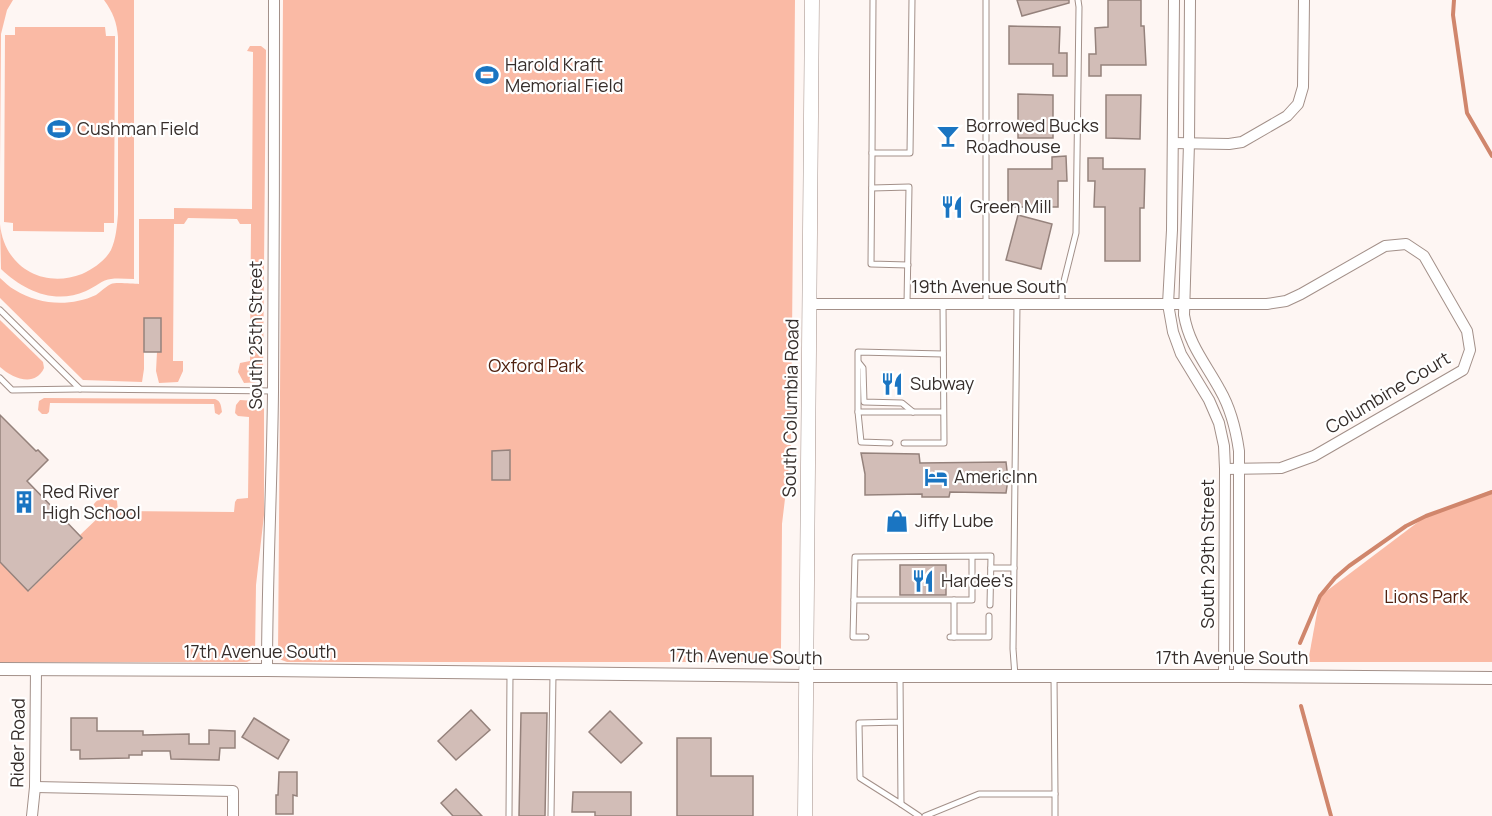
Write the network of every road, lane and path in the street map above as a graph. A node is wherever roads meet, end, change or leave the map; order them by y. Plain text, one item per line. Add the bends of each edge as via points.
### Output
1 (274, 0) edge
2 (812, 0) edge
3 (873, 0) edge
4 (912, 0) edge
5 (986, 0) edge
6 (1078, 0) edge
7 (1174, 0) edge
8 (1190, 0) edge
9 (1304, 0) edge
10 (1173, 143) junction
11 (1189, 143) junction
12 (872, 153) junction
13 (872, 188) junction
14 (908, 265) junction
15 (810, 304) junction
16 (908, 304) junction
17 (942, 304) junction
18 (986, 304) junction
19 (1017, 304) junction
20 (1062, 304) junction
21 (1168, 304) junction
22 (1185, 304) junction
23 (0, 310) edge
24 (943, 354) junction
25 (858, 361) junction
26 (0, 378) edge
27 (80, 389) junction
28 (273, 391) junction
29 (858, 412) junction
30 (914, 412) junction
31 (943, 412) junction
32 (890, 443) dead end
33 (904, 443) dead end
34 (1226, 469) junction
35 (1240, 469) junction
36 (972, 557) junction
37 (991, 567) junction
38 (1014, 568) junction
39 (854, 600) junction
40 (954, 600) junction
41 (990, 605) dead end
42 (989, 616) dead end
43 (866, 637) dead end
44 (0, 669) edge
45 (36, 669) junction
46 (267, 670) junction
47 (510, 672) junction
48 (553, 673) junction
49 (806, 676) junction
50 (900, 676) junction
51 (1015, 676) junction
52 (1054, 676) junction
53 (1224, 676) junction
54 (1239, 676) junction
55 (1492, 678) edge
56 (900, 722) junction
57 (35, 787) junction
58 (1055, 794) junction
59 (900, 804) junction
60 (32, 816) edge
61 (233, 816) edge
62 (509, 816) edge
63 (551, 816) edge
64 (805, 816) edge
65 (919, 816) edge
66 (925, 816) edge
67 (1055, 816) edge

1 - 28 street, South 25th Street
2 - 15 main road, South Columbia Road
3 - 12 lane
4 - 12 lane via 910,153
5 - 18 lane
6 - 20 lane via 1076,233
7 - 10 street, South 29th Street
8 - 11 street, South 29th Street
9 - 11 street via 1303,87 1298,105 1287,116 1242,142
10 - 11 street
10 - 21 street, South 29th Street
11 - 22 street, South 29th Street
12 - 13 lane
13 - 14 lane via 871,264
13 - 14 lane via 909,187
14 - 16 lane
15 - 16 street, 19th Avenue South
15 - 49 main road, South Columbia Road
16 - 17 street, 19th Avenue South
17 - 18 street, 19th Avenue South
17 - 24 lane
18 - 19 street, 19th Avenue South
19 - 20 street, 19th Avenue South
19 - 38 lane
20 - 21 street, 19th Avenue South
21 - 22 street
21 - 34 street, South 29th Street via 1181,354 1220,423
22 - 35 street, South 29th Street via 1186,330 1233,419
22 - 35 street, Columbine Court via 1286,301 1385,246 1406,244 1424,256 1467,331 1470,350 1463,370 1314,456 1281,468
23 - 27 lane
24 - 25 lane via 858,352
24 - 31 lane
25 - 29 lane
25 - 30 lane via 863,368 864,402 902,403
26 - 27 lane via 12,390
27 - 28 lane
28 - 46 street, South 25th Street
29 - 30 lane
29 - 32 lane via 861,442
30 - 31 lane
31 - 33 lane via 944,443
34 - 35 street, South 29th Street
34 - 53 street, South 29th Street
35 - 54 street, South 29th Street
36 - 37 lane via 991,556
36 - 39 lane via 855,557
36 - 40 lane via 972,600
37 - 38 lane
37 - 41 lane
38 - 51 lane
39 - 40 lane
39 - 43 lane via 853,637
40 - 42 lane via 952,637 988,637
44 - 45 street, 17th Avenue South
45 - 46 street, 17th Avenue South
45 - 57 street, Rider Road
46 - 47 street, 17th Avenue South
47 - 48 street, 17th Avenue South
47 - 62 lane
48 - 49 street, 17th Avenue South
48 - 63 lane
49 - 50 street, 17th Avenue South
49 - 64 main road, South Columbia Road
50 - 51 street, 17th Avenue South
50 - 56 lane
51 - 52 street, 17th Avenue South
52 - 53 street, 17th Avenue South
52 - 58 lane
53 - 54 street, 17th Avenue South
54 - 55 street, 17th Avenue South
56 - 59 lane
56 - 59 lane via 859,723 860,778
57 - 60 street, Rider Road
57 - 61 street via 233,791
58 - 66 lane via 979,794
58 - 67 lane
59 - 65 lane

